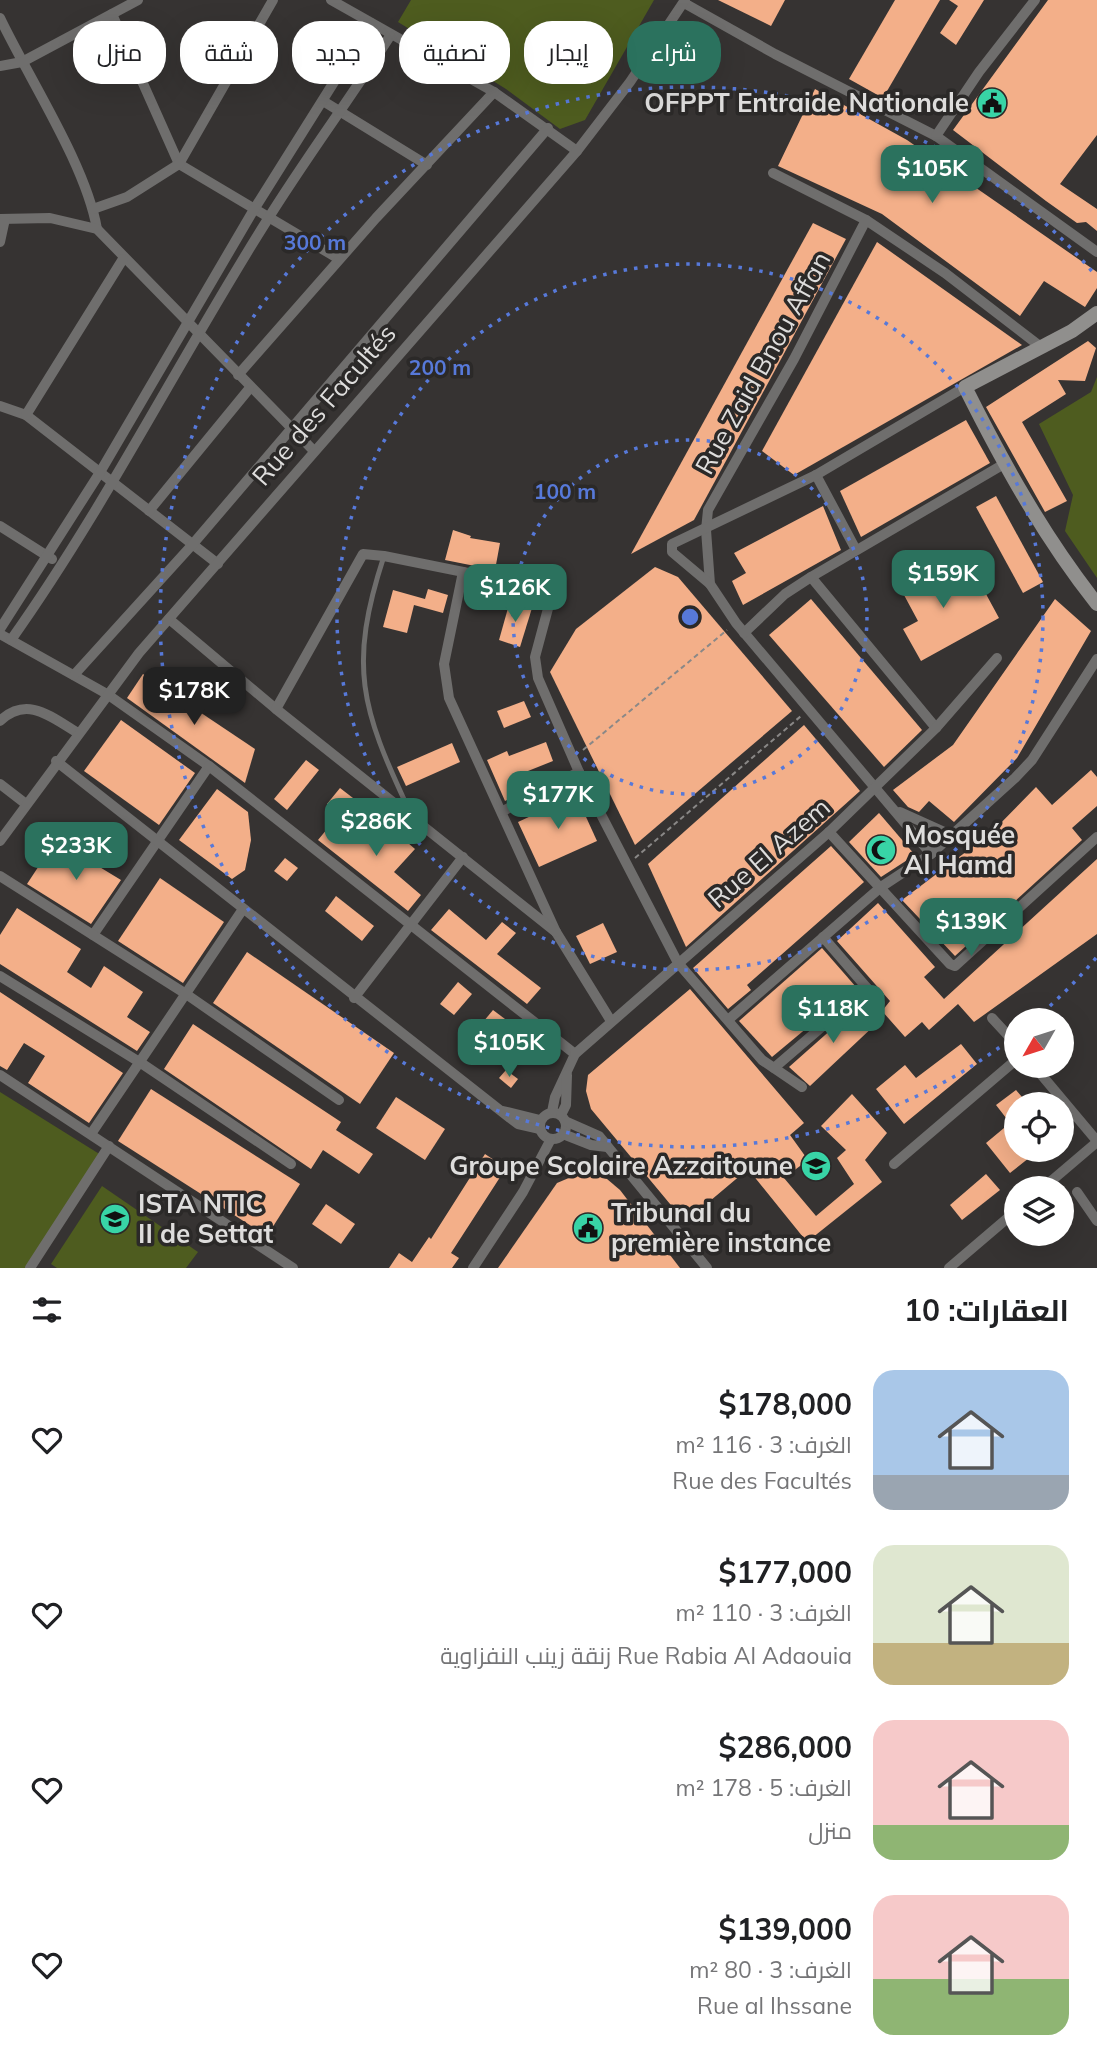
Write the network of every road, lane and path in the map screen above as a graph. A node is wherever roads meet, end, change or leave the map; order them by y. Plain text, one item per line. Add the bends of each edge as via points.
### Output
1 (138, 0) edge
2 (273, 0) edge
3 (331, 0) edge
4 (1035, 0) edge
5 (685, 1) edge
6 (112, 14) junction
7 (0, 18) edge
8 (367, 21) edge
9 (385, 33) edge
10 (390, 36) junction
11 (22, 62) junction
12 (0, 66) edge
13 (333, 84) edge
14 (494, 92) junction
15 (323, 101) junction
16 (342, 112) junction
17 (548, 128) junction
18 (936, 136) junction
19 (577, 151) junction
20 (179, 164) junction
21 (426, 165) junction
22 (773, 173) dead end
23 (93, 209) junction
24 (253, 211) junction
25 (2, 219) edge
26 (267, 220) junction
27 (866, 220) junction
28 (97, 229) junction
29 (0, 242) edge
30 (1097, 252) edge
31 (123, 259) junction
32 (339, 259) junction
33 (1097, 313) edge
34 (188, 324) junction
35 (198, 335) junction
36 (1041, 347) junction
37 (238, 375) junction
38 (965, 387) junction
39 (249, 389) junction
40 (0, 406) edge
41 (26, 415) junction
42 (290, 428) junction
43 (314, 452) junction
44 (1003, 464) junction
45 (99, 474) junction
46 (816, 475) junction
47 (114, 484) junction
48 (149, 511) junction
49 (0, 526) edge
50 (706, 530) junction
51 (191, 545) junction
52 (855, 548) junction
53 (384, 555) junction
54 (48, 556) junction
55 (218, 564) junction
56 (62, 568) junction
57 (463, 572) junction
58 (811, 577) junction
59 (710, 584) junction
60 (1097, 604) edge
61 (169, 619) junction
62 (736, 623) junction
63 (0, 631) edge
64 (744, 633) junction
65 (11, 640) junction
66 (997, 659) dead end
67 (1097, 659) edge
68 (74, 675) junction
69 (107, 694) junction
70 (810, 708) junction
71 (276, 709) junction
72 (0, 721) edge
73 (936, 728) junction
74 (78, 733) junction
75 (574, 757) junction
76 (56, 761) junction
77 (209, 766) junction
78 (579, 772) junction
79 (0, 784) edge
80 (876, 787) junction
81 (26, 804) junction
82 (503, 811) junction
83 (897, 811) junction
84 (410, 813) junction
85 (829, 832) junction
86 (951, 835) junction
87 (1097, 836) edge
88 (156, 840) junction
89 (0, 841) edge
90 (931, 854) junction
91 (463, 857) junction
92 (628, 864) junction
93 (0, 876) edge
94 (881, 887) junction
95 (243, 909) junction
96 (411, 923) junction
97 (556, 932) junction
98 (93, 934) junction
99 (823, 937) junction
100 (678, 963) junction
101 (0, 975) edge
102 (867, 988) junction
103 (186, 995) junction
104 (354, 998) junction
105 (880, 1003) dead end
106 (992, 1018) dead end
107 (728, 1020) junction
108 (611, 1021) junction
109 (1004, 1031) edge
110 (575, 1054) junction
111 (141, 1063) junction
112 (775, 1068) junction
113 (1004, 1070) edge
114 (0, 1075) edge
115 (1044, 1078) edge
116 (802, 1087) dead end
117 (339, 1100) dead end
118 (559, 1116) junction
119 (540, 1124) junction
120 (91, 1134) junction
121 (564, 1134) junction
122 (551, 1139) junction
123 (1097, 1141) edge
124 (109, 1146) junction
125 (607, 1147) junction
126 (291, 1164) dead end
127 (894, 1164) dead end
128 (1057, 1176) edge
129 (1077, 1192) dead end
130 (1004, 1221) edge
131 (1097, 1221) edge
132 (30, 1268) edge
133 (293, 1268) edge
134 (473, 1268) edge
135 (707, 1268) edge
136 (949, 1268) edge

1 - 6 street
2 - 20 street
3 - 8 street
4 - 18 street
5 - 18 street via 775,54
5 - 19 street, Rue des Facultés
6 - 11 street
6 - 20 street
7 - 11 street
9 - 10 street
10 - 14 street
10 - 16 street
11 - 12 street
11 - 23 street
13 - 15 street
14 - 17 street
14 - 21 street
15 - 16 street
15 - 24 street
16 - 21 street
16 - 26 street
17 - 19 street
17 - 42 street
18 - 30 street
19 - 43 street, Rue des Facultés
20 - 23 street via 127,197
20 - 24 street
21 - 32 street
22 - 27 street
23 - 28 street
24 - 26 street
24 - 34 street
25 - 28 street via 50,218
25 - 29 street
26 - 32 street
26 - 35 street
27 - 36 street via 945,273
27 - 50 street, Rue Zaid Bnou Affan via 708,510
28 - 31 street
31 - 34 street
31 - 41 street
32 - 37 street
33 - 36 street
34 - 35 street
34 - 45 street
35 - 37 street
35 - 47 street
36 - 38 street
37 - 39 street
38 - 44 street
38 - 46 street
39 - 42 street
39 - 48 street
40 - 41 street
41 - 45 street
42 - 43 street
42 - 51 street
43 - 55 street, Rue des Facultés
44 - 52 street
44 - 60 street via 1062,560
45 - 47 street
45 - 54 street
46 - 50 street
46 - 52 street
47 - 48 street
47 - 56 street
48 - 51 street
49 - 54 street
50 - 59 street, Rue Zaid Bnou Affan
50 - 59 street via 671,548
51 - 55 street
51 - 68 street
52 - 58 street
53 - 57 street
53 - 71 street via 370,553 359,559
53 - 84 lane via 372,591 362,679 373,727
54 - 56 street
54 - 63 street
55 - 61 street, Rue des Facultés
56 - 65 street
57 - 75 street via 553,590 535,657 542,688
57 - 82 street via 444,664 449,698
58 - 64 street via 785,594
58 - 73 street
59 - 62 street
61 - 69 street, Rue des Facultés
61 - 71 street
62 - 64 street
62 - 75 path
63 - 65 street
64 - 70 street
65 - 68 street
66 - 73 street, Rue El Azem
67 - 86 street via 1032,760
68 - 69 street
69 - 74 street, Rue des Facultés
69 - 77 street
70 - 80 street
70 - 92 path
71 - 84 street
72 - 74 street via 25,707 38,709
73 - 80 street, Rue El Azem
74 - 76 street, Rue des Facultés
75 - 78 street
76 - 81 street, Rue des Facultés
76 - 88 street
77 - 88 street
77 - 96 street
78 - 82 street
78 - 92 street
79 - 81 street
80 - 83 street
80 - 85 street, Rue El Azem
81 - 89 street, Rue des Facultés
82 - 97 street
83 - 86 street
83 - 90 street
84 - 91 street
85 - 94 street
85 - 100 street, Rue El Azem
86 - 90 street
87 - 94 street via 956,966
88 - 95 street
88 - 98 street
90 - 94 street
91 - 96 street
91 - 97 street
92 - 100 street
93 - 98 street
94 - 99 street
95 - 103 street
95 - 104 street
96 - 104 street
96 - 110 street
97 - 108 street
98 - 103 street
99 - 102 street
99 - 107 street
100 - 107 street
100 - 108 street, Rue El Azem
101 - 111 street
102 - 105 street
102 - 112 street
103 - 111 street
103 - 117 street
104 - 119 street via 518,1124
106 - 109 street
107 - 112 street via 762,1060
108 - 110 street, Rue El Azem
110 - 118 street, Rue El Azem via 566,1075 566,1105
111 - 120 street
111 - 126 street
112 - 116 street
113 - 127 street
114 - 120 street
115 - 123 street
118 - 119 street
118 - 121 street, Rue El Azem
118 - 125 street via 584,1127
119 - 122 street
120 - 124 street
121 - 122 street
121 - 125 street
122 - 134 street
123 - 128 street
124 - 132 street
124 - 133 street
125 - 135 street
129 - 131 street
130 - 136 street

